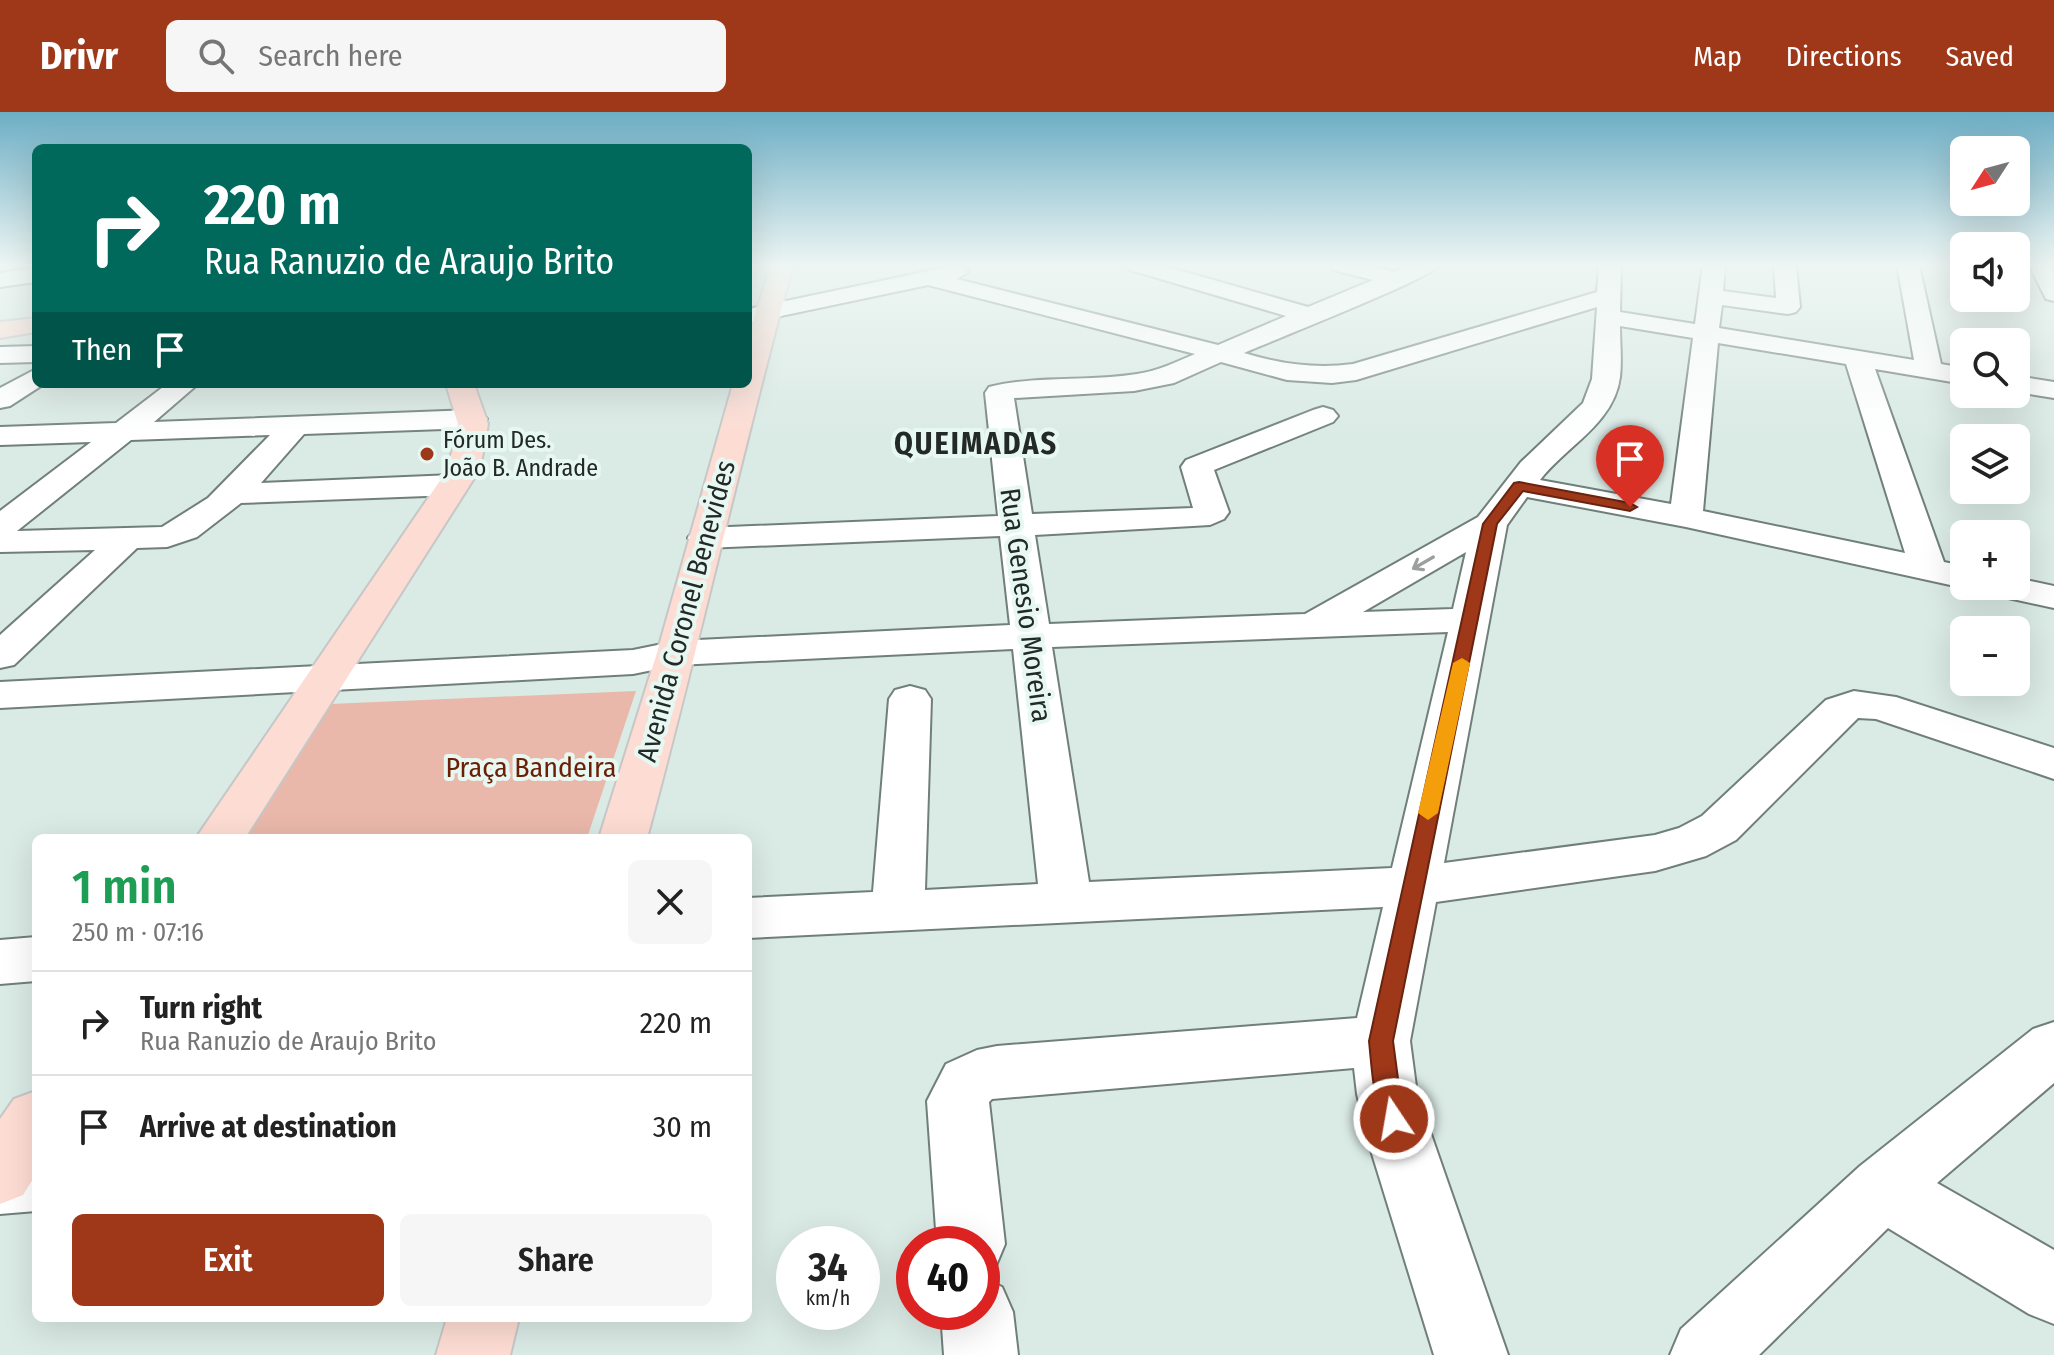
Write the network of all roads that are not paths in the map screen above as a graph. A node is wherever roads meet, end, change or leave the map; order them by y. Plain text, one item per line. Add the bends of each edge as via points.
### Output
1 (756, 323) edge
2 (1106, 323) edge
3 (1295, 323) edge
4 (1540, 323) edge
5 (1608, 323) edge
6 (1670, 323) edge
7 (1707, 323) edge
8 (1920, 323) edge
9 (32, 326) edge
10 (0, 330) edge
11 (1706, 333) junction
12 (752, 352) edge
13 (1224, 353) junction
14 (32, 354) edge
15 (0, 355) edge
16 (1858, 359) junction
17 (1929, 370) junction
18 (1950, 374) edge
19 (32, 380) edge
20 (2030, 386) edge
21 (179, 388) edge
22 (461, 388) edge
23 (746, 388) edge
24 (2054, 390) edge
25 (0, 400) edge
26 (1323, 416) dead end
27 (472, 419) junction
28 (296, 425) junction
29 (121, 433) junction
30 (0, 436) edge
31 (453, 485) junction
32 (230, 494) junction
33 (1505, 505) junction
34 (1686, 517) junction
35 (1015, 526) junction
36 (0, 528) edge
37 (128, 538) junction
38 (705, 538) junction
39 (0, 542) edge
40 (1928, 569) junction
41 (1950, 574) edge
42 (2030, 592) edge
43 (2054, 597) edge
44 (1315, 625) junction
45 (1469, 630) junction
46 (1033, 645) junction
47 (0, 656) edge
48 (661, 662) junction
49 (323, 680) junction
50 (0, 695) edge
51 (910, 699) dead end
52 (2054, 764) edge
53 (223, 834) edge
54 (624, 834) edge
55 (1412, 886) junction
56 (1066, 903) junction
57 (898, 908) junction
58 (752, 918) edge
59 (32, 959) edge
60 (0, 962) edge
61 (1381, 1041) junction
62 (2054, 1047) edge
63 (32, 1125) edge
64 (0, 1173) edge
65 (32, 1180) edge
66 (0, 1183) edge
67 (1883, 1188) junction
68 (969, 1226) edge
69 (2054, 1289) edge
70 (482, 1322) edge
71 (979, 1330) edge
72 (473, 1355) edge
73 (981, 1355) edge
74 (1471, 1355) edge
75 (1707, 1355) edge

1 - 12 main road, Avenida Coronel Benevides
2 - 13 street
3 - 13 street, Rua Genesio Moreira
4 - 13 street via 1320,377 1283,372
5 - 33 street via 1606,379 1597,405 1532,469
6 - 11 street
7 - 11 street
8 - 17 street
9 - 10 main road
11 - 16 street
11 - 34 street
13 - 35 street, Rua Genesio Moreira via 1148,381 999,393
14 - 15 street
16 - 17 street
16 - 40 street
17 - 18 street
19 - 25 street
20 - 24 street
21 - 29 street
22 - 27 main road
23 - 38 main road, Avenida Coronel Benevides
26 - 35 street via 1201,464 1197,471 1212,512 1198,518
27 - 28 street
27 - 31 main road via 464,469
28 - 29 street
28 - 32 street
29 - 30 street
29 - 36 street
31 - 32 street
31 - 49 main road
32 - 37 street via 185,531
33 - 34 street
33 -> 44 street
33 - 45 street
34 - 40 street
35 - 38 street
35 - 46 street, Rua Genesio Moreira
37 - 39 street
37 - 47 street
38 - 48 main road, Avenida Coronel Benevides
40 - 41 street
42 - 43 street
44 - 45 street
44 - 46 street
45 - 46 street
45 - 55 street
46 - 48 street
46 - 56 street, Rua Genesio Moreira
48 - 49 street
48 - 54 main road, Avenida Coronel Benevides
49 - 50 street
49 - 53 main road
51 - 57 street
52 - 55 street via 1881,706 1854,704 1841,709 1703,839 1655,853
55 - 56 street
55 - 61 street
56 - 57 street
57 - 58 street
59 - 60 street
61 - 68 street via 997,1072 969,1080 958,1101
61 - 74 street via 1387,1094 1401,1144
62 - 67 street
63 - 64 main road
65 - 66 street
67 - 69 street
67 - 75 street
70 - 72 main road
71 - 73 street

